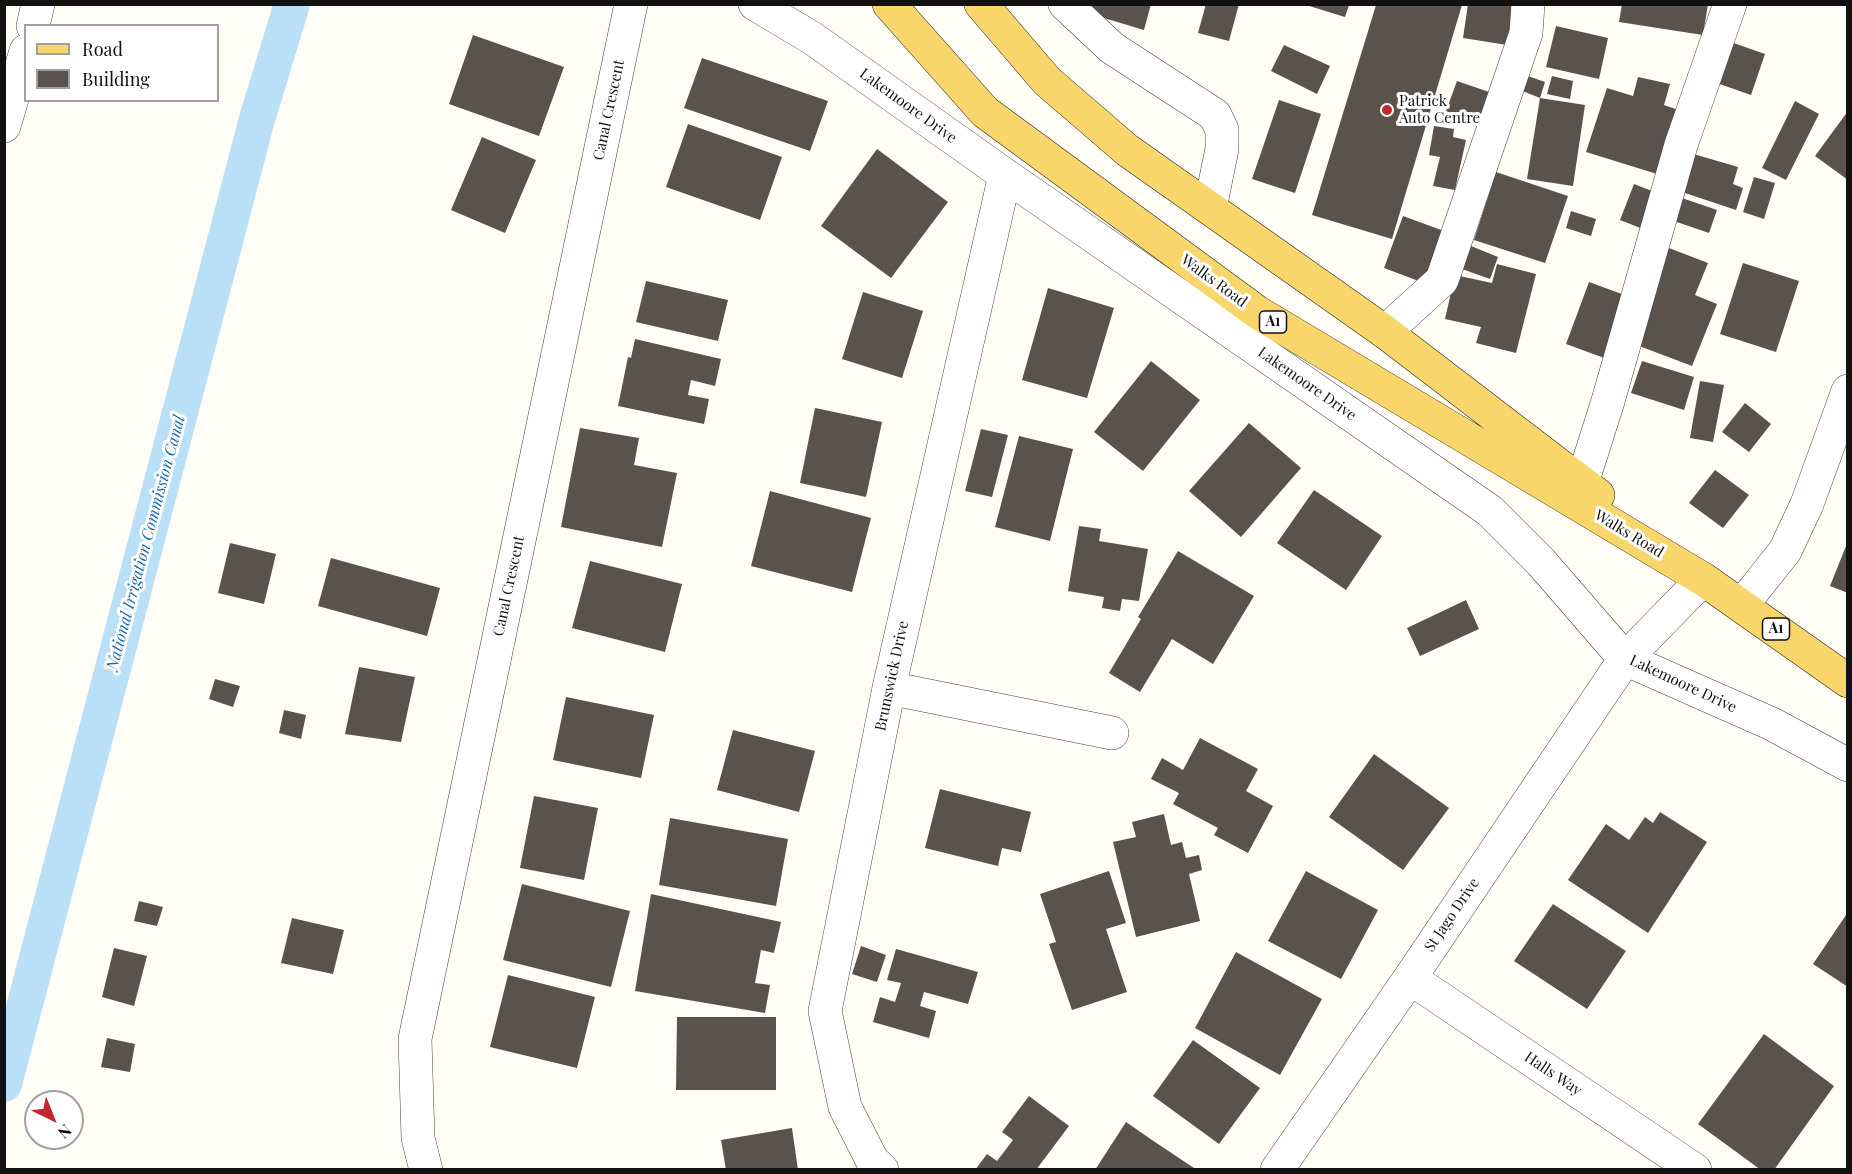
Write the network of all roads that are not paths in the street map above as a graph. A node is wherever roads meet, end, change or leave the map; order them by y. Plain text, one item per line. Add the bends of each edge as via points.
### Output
1 (38, 4) edge
2 (631, 4) edge
3 (755, 4) edge
4 (889, 4) edge
5 (981, 4) edge
6 (1065, 4) edge
7 (1528, 4) edge
8 (1730, 4) edge
9 (33, 24) edge
10 (24, 58) edge
11 (4, 126) edge
12 (1005, 175) junction
13 (1210, 208) junction
14 (1385, 332) junction
15 (1848, 391) edge
16 (1582, 483) junction
17 (1703, 579) junction
18 (1743, 605) junction
19 (1625, 659) junction
20 (1848, 681) edge
21 (888, 688) junction
22 (1112, 733) dead end
23 (1848, 765) edge
24 (1410, 978) junction
25 (426, 1170) edge
26 (882, 1170) edge
27 (1277, 1170) edge
28 (1695, 1170) edge

1 - 9 street
2 - 25 street, Canal Crescent via 415,1039 418,1138
3 - 12 street, Lakemoore Drive via 812,38
4 - 17 main road, Walks Road / A1 via 985,112 1257,312
5 - 13 main road, Walks Road / A1 via 1047,81 1127,150
6 - 13 street via 1112,48 1215,115 1222,130 1222,149
7 - 14 street via 1526,33 1442,280
8 - 16 street via 1681,146
10 - 11 street
12 - 19 street, Lakemoore Drive via 1490,511 1541,562
12 - 21 street, Brunswick Drive
13 - 14 main road, Walks Road / A1
14 - 16 main road, Walks Road / A1
15 - 18 street via 1807,504 1785,551
16 - 17 main road, Walks Road / A1
17 - 18 main road, Walks Road / A1
17 - 19 street, St Jago Drive
18 - 20 main road, Walks Road / A1
19 - 23 street, Lakemoore Drive via 1772,724
19 - 24 street, St Jago Drive
21 - 22 street
21 - 26 street, Brunswick Drive via 825,1011 845,1107 872,1160
24 - 27 street, St Jago Drive
24 - 28 street, Halls Way

